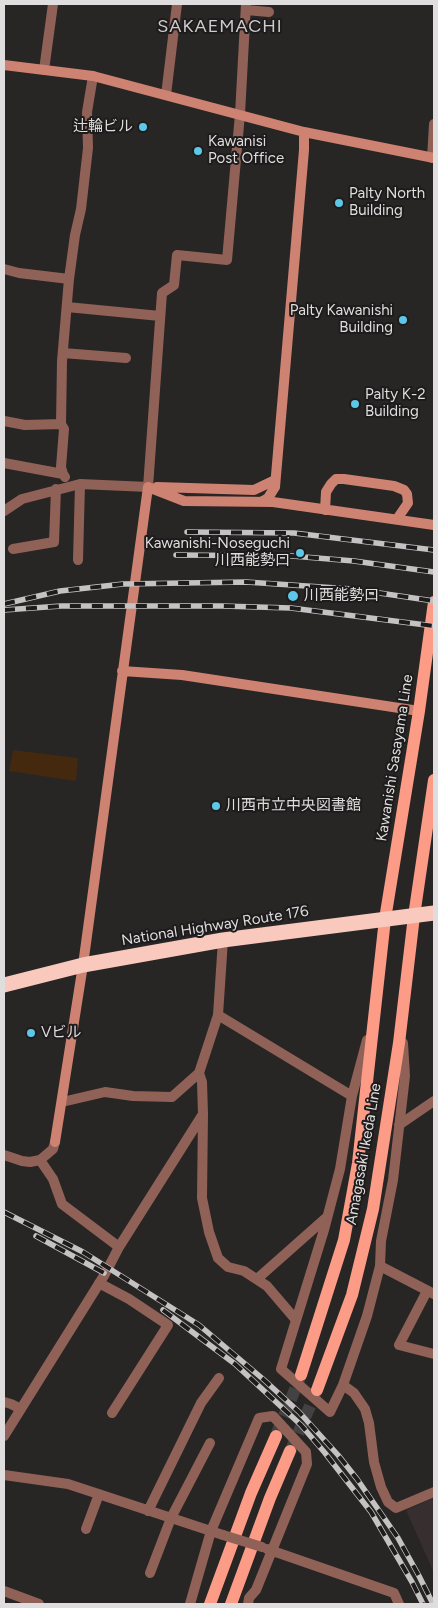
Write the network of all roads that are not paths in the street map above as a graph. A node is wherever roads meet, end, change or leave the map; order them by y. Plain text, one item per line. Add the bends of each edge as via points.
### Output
1 (53, 4) edge
2 (177, 4) edge
3 (246, 7) edge
4 (269, 12) dead end
5 (4, 65) edge
6 (44, 70) junction
7 (93, 76) junction
8 (166, 95) junction
9 (240, 114) junction
10 (434, 124) edge
11 (304, 132) junction
12 (433, 158) edge
13 (4, 269) edge
14 (69, 279) junction
15 (67, 307) junction
16 (160, 316) junction
17 (63, 353) junction
18 (126, 358) dead end
19 (4, 421) edge
20 (61, 424) junction
21 (4, 463) edge
22 (62, 474) junction
23 (275, 483) junction
24 (77, 485) junction
25 (148, 487) junction
26 (56, 489) junction
27 (261, 502) junction
28 (290, 504) junction
29 (4, 510) edge
30 (325, 510) junction
31 (397, 518) junction
32 (434, 525) edge
33 (13, 548) dead end
34 (78, 560) dead end
35 (434, 602) edge
36 (122, 671) junction
37 (419, 710) junction
38 (434, 780) edge
39 (434, 913) edge
40 (414, 916) junction
41 (385, 919) junction
42 (223, 940) junction
43 (83, 966) junction
44 (4, 984) edge
45 (218, 1015) junction
46 (373, 1019) junction
47 (401, 1025) junction
48 (199, 1073) junction
49 (352, 1096) junction
50 (62, 1102) junction
51 (434, 1102) edge
52 (203, 1114) junction
53 (399, 1125) junction
54 (4, 1156) edge
55 (40, 1160) junction
56 (328, 1217) junction
57 (119, 1246) junction
58 (380, 1266) junction
59 (256, 1279) junction
60 (99, 1283) junction
61 (431, 1293) edge
62 (296, 1320) junction
63 (434, 1354) edge
64 (300, 1374) tunnel mouth
65 (219, 1378) dead end
66 (343, 1385) junction
67 (317, 1390) tunnel mouth
68 (4, 1402) edge
69 (21, 1409) junction
70 (112, 1413) dead end
71 (4, 1436) edge
72 (276, 1436) tunnel mouth
73 (210, 1443) dead end
74 (290, 1451) tunnel mouth
75 (4, 1475) edge
76 (434, 1492) edge
77 (99, 1494) junction
78 (148, 1511) junction
79 (171, 1518) junction
80 (86, 1530) dead end
81 (211, 1531) junction
82 (272, 1551) junction
83 (150, 1573) dead end
84 (4, 1591) edge
85 (39, 1604) edge
86 (190, 1604) edge
87 (210, 1604) edge
88 (230, 1604) edge
89 (248, 1604) edge
90 (399, 1604) edge

1 - 6 street
2 - 8 street
3 - 4 street
3 - 9 street
5 - 6 street
6 - 7 street
7 - 8 street
7 - 14 street via 87,112 88,148 81,209
8 - 9 street
9 - 11 street
9 - 16 street via 227,260 177,255 174,286 162,293
10 - 12 street
11 - 12 street
11 - 23 street
13 - 14 street
14 - 15 street
15 - 16 street
15 - 17 street
16 - 25 street
17 - 18 street
17 - 20 street
19 - 20 street via 25,425
20 - 22 street via 64,429
21 - 22 street
22 - 24 street
23 - 25 street via 254,490
23 - 27 street via 268,498
23 - 28 street via 279,494
24 - 25 street
24 - 26 street
24 - 34 street
25 - 27 street via 184,501
25 - 36 street
26 - 29 street via 22,499
26 - 33 street via 54,542
27 - 28 street
28 - 30 street
30 - 31 street
30 - 31 street via 326,492 336,479 344,478 404,490 408,503
31 - 32 street
35 - 37 main road, Kawanishi Sasayama Line
36 - 37 street via 182,676
36 - 43 street
37 - 41 main road, Kawanishi Sasayama Line
38 - 40 main road
39 - 40 highway, National Highway Route 176
40 - 41 highway, National Highway Route 176
40 - 47 main road, Amagasaki Ikeda Line
41 - 42 highway, National Highway Route 176
41 - 46 main road, Amagasaki Ikeda Line
42 - 43 highway, National Highway Route 176
42 - 45 street
43 - 44 highway, National Highway Route 176
43 - 50 street
45 - 48 street
45 - 49 street
46 - 49 street
46 - 64 main road, Amagasaki Ikeda Line via 358,1163 344,1240
47 - 53 street via 405,1076
47 - 67 main road, Amagasaki Ikeda Line via 373,1209 352,1295
48 - 50 street via 172,1097 105,1092
48 - 52 street
49 - 56 street via 340,1170
50 - 55 street via 55,1142
51 - 53 street
52 - 57 street
52 - 59 street via 202,1198 209,1232 218,1258 228,1267 244,1271
53 - 58 street
54 - 55 street via 30,1162
55 - 57 street via 53,1179 62,1204
56 - 59 street
56 - 62 street
57 - 60 street
58 - 61 street
58 - 66 street
59 - 62 street via 267,1286
60 - 69 street
60 - 70 street via 168,1325
61 - 63 street via 399,1345
62 - 66 street via 281,1369 330,1412
65 - 78 street via 201,1403
66 - 76 street via 354,1393 365,1409 374,1462 388,1502 396,1508
68 - 69 street
69 - 71 street
72 - 87 main road via 250,1493
73 - 79 street
74 - 88 main road
75 - 77 street via 68,1484
77 - 78 street
77 - 80 street
78 - 79 street
79 - 81 street
79 - 83 street
81 - 82 street, bridge
81 - 82 street via 258,1418 273,1416 306,1452 307,1464
81 - 86 street
82 - 89 street
82 - 90 street via 394,1593
84 - 85 street

